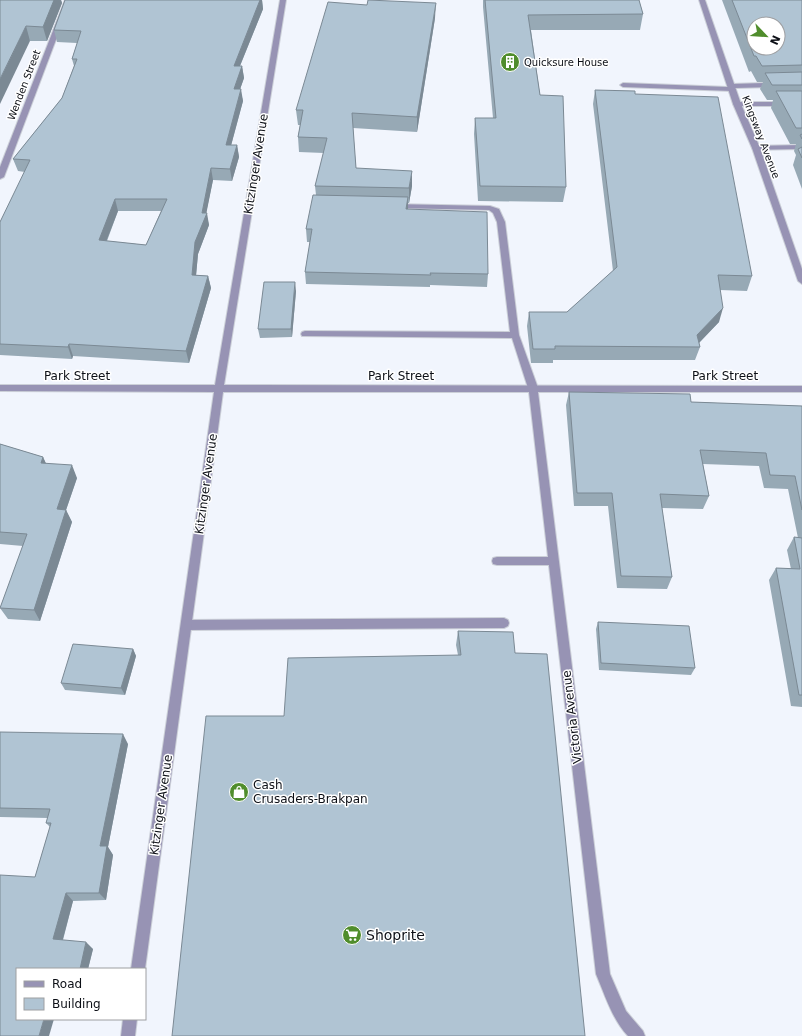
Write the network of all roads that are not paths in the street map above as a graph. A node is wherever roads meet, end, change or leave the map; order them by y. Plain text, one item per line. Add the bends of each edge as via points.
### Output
1 (68, 0) edge
2 (283, 0) edge
3 (702, 0) edge
4 (802, 84) edge
5 (623, 85) dead end
6 (732, 88) junction
7 (737, 104) junction
8 (802, 104) edge
9 (802, 147) edge
10 (756, 148) junction
11 (0, 177) edge
12 (388, 206) edge
13 (802, 281) edge
14 (305, 334) dead end
15 (515, 335) junction
16 (0, 388) edge
17 (533, 388) junction
18 (220, 389) junction
19 (802, 389) edge
20 (497, 561) dead end
21 (554, 561) junction
22 (504, 623) dead end
23 (186, 625) junction
24 (138, 968) edge
25 (130, 1020) edge
26 (128, 1036) edge
27 (638, 1036) edge

1 - 11 street, Wenden Street
2 - 18 street, Kitzinger Avenue
3 - 6 street, Kingsway Avenue
4 - 6 street
5 - 6 street
6 - 7 street, Kingsway Avenue
7 - 8 street
7 - 10 street, Kingsway Avenue
9 - 10 street
10 - 13 street, Kingsway Avenue
12 - 15 street, Victoria Avenue via 490,208 496,211 501,222
14 - 15 street
15 - 17 street, Victoria Avenue
16 - 18 street, Park Street
17 - 18 street, Park Street
17 - 19 street, Park Street
17 - 21 street, Victoria Avenue
18 - 23 street, Kitzinger Avenue
20 - 21 street
21 - 27 street, Victoria Avenue via 603,974 617,1008
22 - 23 street
23 - 24 street, Kitzinger Avenue
25 - 26 street

